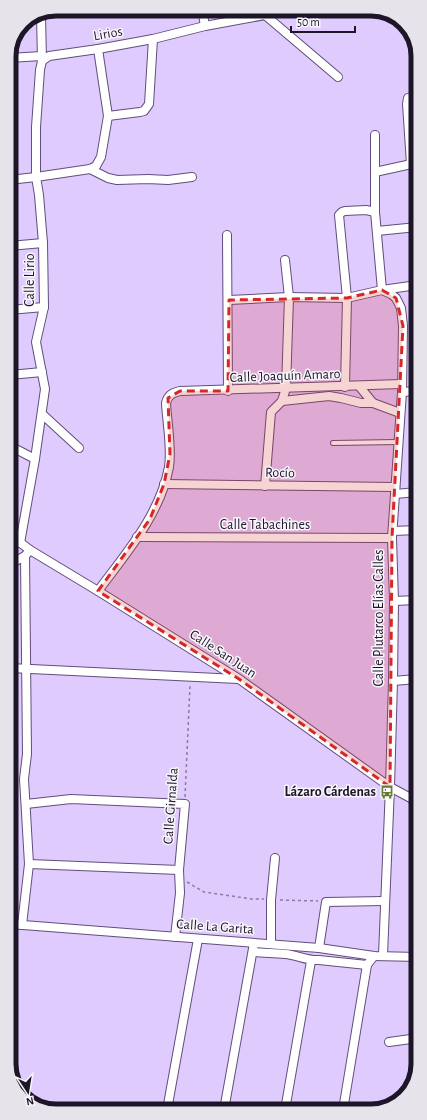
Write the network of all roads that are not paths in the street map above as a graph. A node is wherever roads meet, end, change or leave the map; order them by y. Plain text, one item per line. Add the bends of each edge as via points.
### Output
1 (203, 16) edge
2 (252, 16) edge
3 (270, 16) edge
4 (41, 19) edge
5 (204, 26) junction
6 (153, 39) junction
7 (98, 49) junction
8 (16, 58) edge
9 (42, 59) junction
10 (338, 77) dead end
11 (411, 97) edge
12 (108, 116) junction
13 (375, 135) dead end
14 (411, 138) edge
15 (411, 164) edge
16 (90, 168) junction
17 (375, 172) junction
18 (36, 177) junction
19 (192, 177) dead end
20 (16, 179) edge
21 (375, 212) junction
22 (411, 228) edge
23 (377, 231) junction
24 (227, 235) dead end
25 (43, 243) junction
26 (16, 245) edge
27 (285, 260) dead end
28 (411, 286) edge
29 (382, 290) junction
30 (289, 297) junction
31 (347, 298) junction
32 (229, 300) junction
33 (44, 307) junction
34 (16, 309) edge
35 (42, 372) junction
36 (16, 374) edge
37 (359, 386) junction
38 (344, 387) junction
39 (286, 388) junction
40 (401, 388) junction
41 (411, 389) edge
42 (228, 391) junction
43 (282, 401) junction
44 (373, 403) junction
45 (400, 413) junction
46 (42, 414) junction
47 (333, 442) dead end
48 (398, 442) junction
49 (80, 448) dead end
50 (16, 449) edge
51 (35, 459) junction
52 (164, 484) junction
53 (265, 486) junction
54 (395, 491) junction
55 (411, 492) edge
56 (411, 531) edge
57 (392, 535) junction
58 (137, 537) junction
59 (16, 540) edge
60 (20, 543) junction
61 (27, 553) junction
62 (16, 560) edge
63 (98, 591) junction
64 (411, 600) edge
65 (394, 601) junction
66 (16, 668) edge
67 (26, 669) junction
68 (238, 679) junction
69 (411, 680) edge
70 (393, 681) junction
71 (390, 788) junction
72 (411, 798) edge
73 (26, 804) junction
74 (275, 858) dead end
75 (28, 864) junction
76 (180, 874) junction
77 (385, 901) junction
78 (16, 924) edge
79 (22, 925) junction
80 (174, 937) junction
81 (198, 939) junction
82 (254, 943) junction
83 (271, 944) junction
84 (319, 948) junction
85 (253, 952) junction
86 (379, 956) junction
87 (411, 957) edge
88 (311, 961) junction
89 (367, 965) junction
90 (411, 1039) edge
91 (389, 1042) dead end
92 (168, 1104) edge
93 (225, 1104) edge
94 (286, 1104) edge
95 (344, 1104) edge

1 - 5 street
2 - 5 street, Lirios
3 - 10 street
4 - 9 street, Calle Lirio
5 - 6 street, Lirios
6 - 7 street, Lirios
6 - 12 street via 149,104 144,111
7 - 9 street, Lirios
7 - 12 street
8 - 9 street, Lirios
9 - 18 street, Calle Lirio via 36,127
11 - 14 street via 408,98 407,104
12 - 16 street via 99,162
13 - 17 street
15 - 17 street
16 - 18 street
16 - 19 street via 117,180 168,180
17 - 21 street
18 - 20 street
18 - 25 street, Calle Lirio
21 - 23 street
21 - 31 street via 366,210 340,213
22 - 23 street
23 - 29 street
24 - 32 street
25 - 26 street
25 - 33 street, Calle Lirio
27 - 30 street
28 - 29 street
29 - 31 street
29 - 40 street, Calle Plutarco Elías Calles via 396,298 401,308
30 - 31 street
30 - 32 street
30 - 39 street
31 - 38 street
32 - 42 street
33 - 34 street
33 - 35 street, Calle Lirio via 36,342
35 - 36 street
35 - 46 street, Calle Lirio via 45,390
37 - 38 street, Calle Joaquín Amaro
37 - 40 street, Calle Joaquín Amaro
37 - 44 street
38 - 39 street, Calle Joaquín Amaro
39 - 42 street, Calle Joaquín Amaro
39 - 43 street
40 - 41 street, Calle Joaquín Amaro
40 - 45 street, Calle Plutarco Elías Calles
42 - 52 street, Calle Joaquín Amaro via 180,391 168,398 166,403 170,454
43 - 44 street via 329,396
43 - 53 street via 271,412
44 - 45 street
45 - 48 street, Calle Plutarco Elías Calles
46 - 49 street
46 - 51 street, Calle Lirio
47 - 48 lane
48 - 54 street, Calle Plutarco Elías Calles
50 - 51 street
51 - 60 street, Calle Lirio
52 - 53 street, Rocío
52 - 58 street via 150,519
53 - 54 street, Rocío
54 - 55 street, Rocío
54 - 57 street, Calle Plutarco Elías Calles
56 - 57 street, Calle Tabachines
57 - 58 street, Calle Tabachines
57 - 65 street, Calle Plutarco Elías Calles
58 - 63 street
59 - 60 street, Calle San Juan
60 - 61 street, Calle San Juan
61 - 62 street
61 - 63 street, Calle San Juan
61 - 67 street
63 - 68 street, Calle San Juan
64 - 65 street
65 - 70 street, Calle Plutarco Elías Calles
66 - 67 street
67 - 68 street
67 - 73 street
68 - 71 street, Calle San Juan
69 - 70 street
70 - 71 street, Calle Plutarco Elías Calles
71 - 72 street, Calle San Juan
71 - 77 street, Calle Plutarco Elías Calles
73 - 75 street
73 - 76 street, Calle Girnalda via 71,799 185,804
74 - 83 street via 271,900
75 - 76 street
75 - 79 street
76 - 80 street, Calle Girnalda
77 - 84 street via 326,902
77 - 86 street, Calle Plutarco Elías Calles
78 - 79 street, Calle La Garita
79 - 80 street, Calle La Garita
80 - 81 street, Calle La Garita
81 - 82 street, Calle La Garita
81 - 92 street
82 - 83 street, Calle La Garita
82 - 85 street
83 - 84 street, Calle La Garita
84 - 86 street, Calle La Garita
85 - 88 street, Calle La Garita via 284,954
85 - 93 street
86 - 87 street, Calle La Garita
86 - 89 street
88 - 89 street, Calle La Garita
88 - 94 street
89 - 95 street
90 - 91 street

